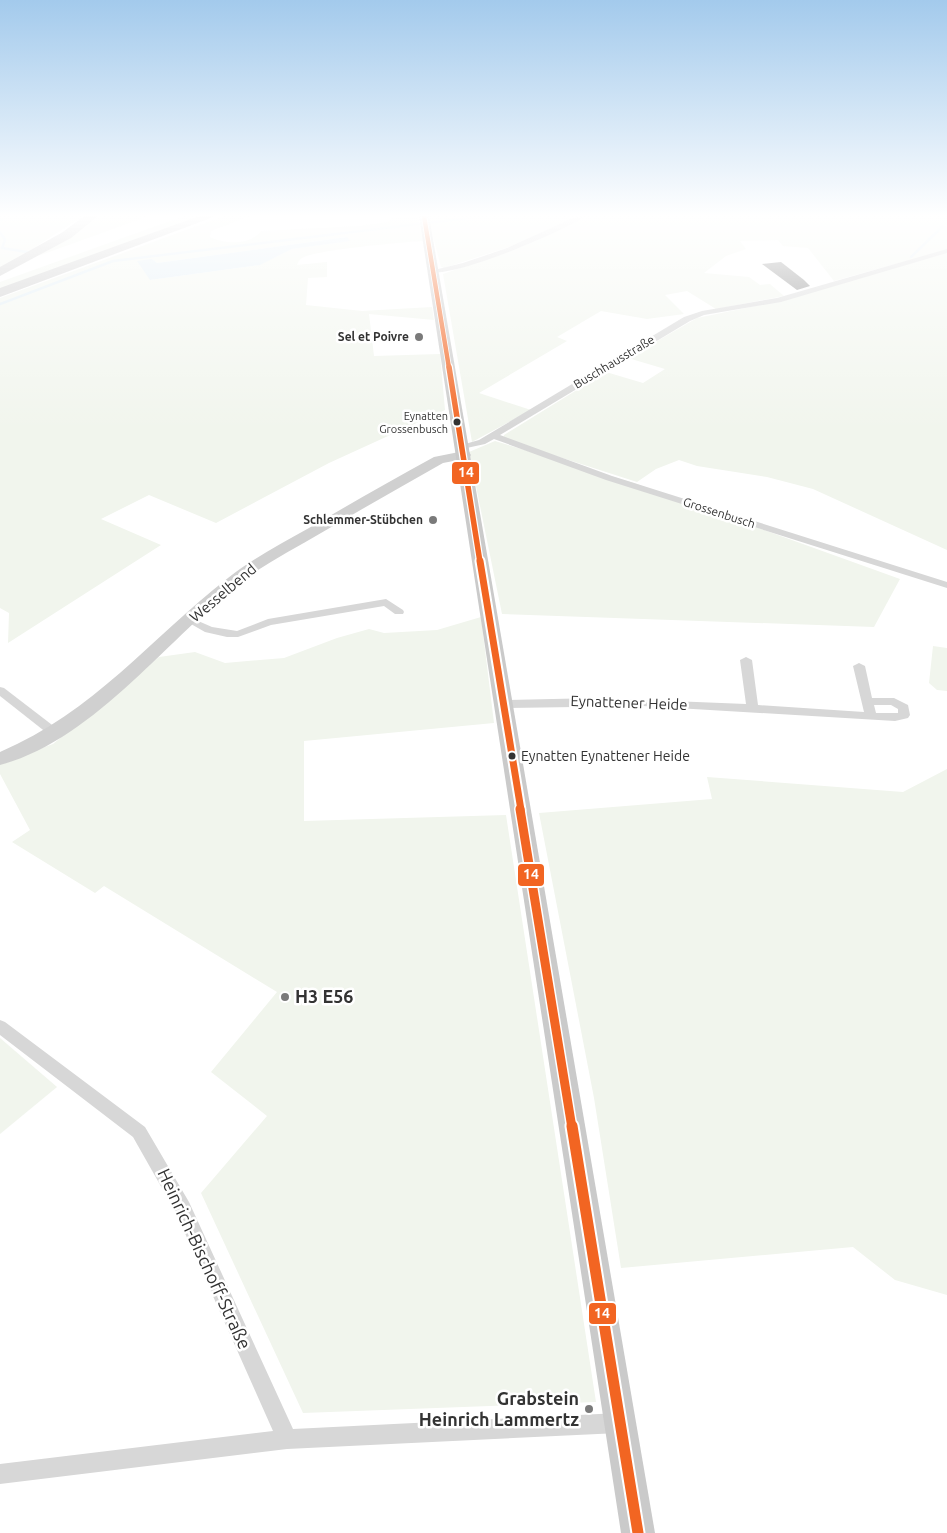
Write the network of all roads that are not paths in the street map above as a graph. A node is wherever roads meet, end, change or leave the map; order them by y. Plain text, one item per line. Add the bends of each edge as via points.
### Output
1 (15, 288) edge
2 (436, 288) edge
3 (821, 288) edge
4 (0, 293) edge
5 (492, 436) junction
6 (463, 450) junction
7 (947, 585) edge
8 (399, 612) dead end
9 (189, 620) junction
10 (746, 660) dead end
11 (859, 666) dead end
12 (0, 690) edge
13 (867, 701) junction
14 (505, 704) junction
15 (753, 710) junction
16 (871, 716) junction
17 (56, 734) junction
18 (0, 759) edge
19 (0, 1026) edge
20 (619, 1423) junction
21 (287, 1439) junction
22 (0, 1474) edge
23 (638, 1533) edge

1 - 4 highway
2 - 6 main road
3 - 5 street, Buschhausstraße via 687,319
5 - 6 street, Buschhausstraße
5 - 7 street, Grossenbusch via 610,478
6 - 9 street, Wesselbend via 439,460 258,563
6 - 14 main road
8 - 9 street via 386,602 268,622 238,634 209,630
9 - 17 street, Wesselbend via 76,721
10 - 15 street
11 - 13 street
12 - 17 street
13 - 16 street
13 - 16 street, Eynattener Heide via 894,702 904,708 904,714 895,717
14 - 15 street, Eynattener Heide via 648,702
14 - 20 main road
15 - 16 street, Eynattener Heide
17 - 18 street, Wesselbend
19 - 21 street, Heinrich-Bischoff-Straße via 139,1132 183,1208
20 - 21 street
20 - 23 main road
21 - 22 street

